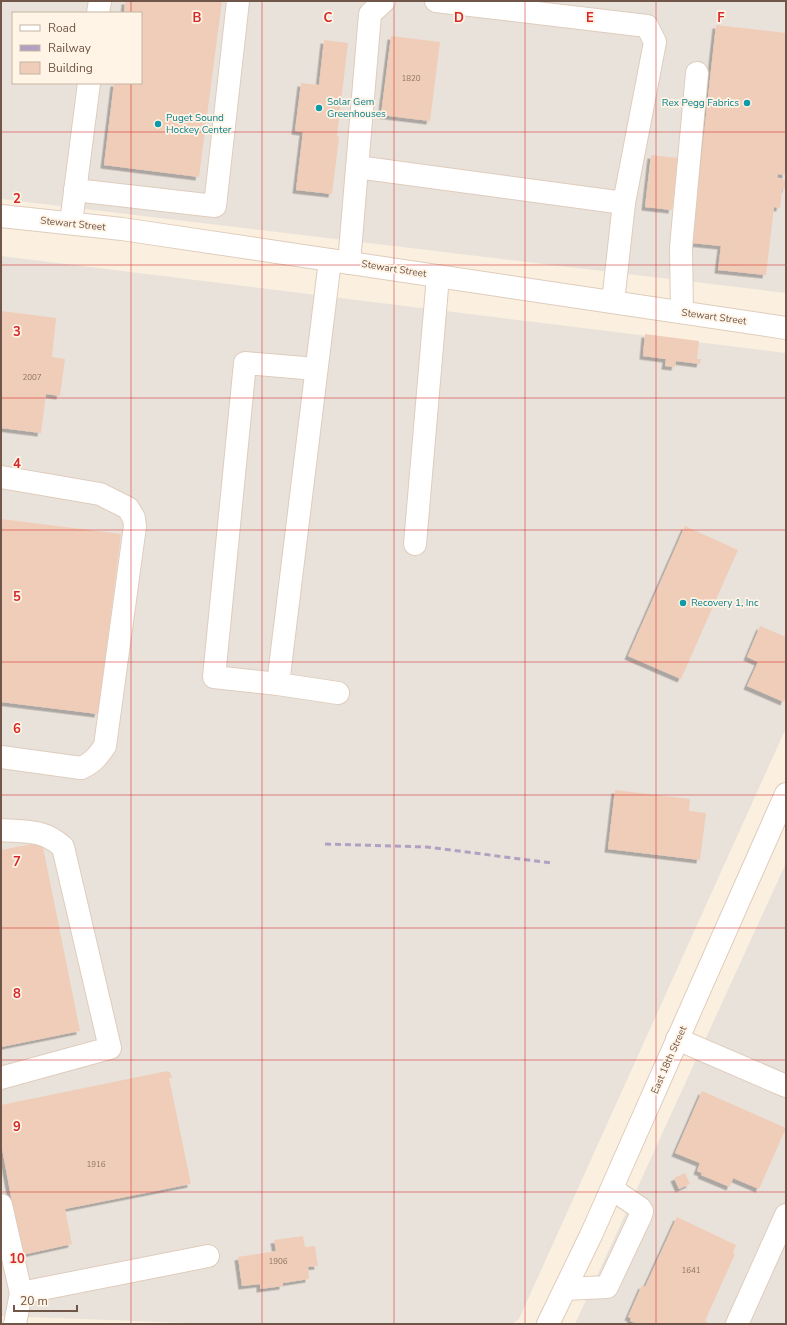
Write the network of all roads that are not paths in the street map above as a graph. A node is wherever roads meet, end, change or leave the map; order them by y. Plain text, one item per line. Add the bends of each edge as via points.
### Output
1 (100, 1) edge
2 (238, 1) edge
3 (384, 1) edge
4 (436, 1) edge
5 (98, 12) edge
6 (697, 73) dead end
7 (89, 84) edge
8 (357, 167) junction
9 (75, 190) junction
10 (624, 203) junction
11 (1, 216) edge
12 (71, 223) junction
13 (340, 261) junction
14 (438, 276) junction
15 (613, 302) junction
16 (682, 312) junction
17 (786, 325) edge
18 (316, 369) junction
19 (1, 477) edge
20 (415, 544) dead end
21 (278, 684) junction
22 (338, 693) dead end
23 (1, 756) edge
24 (786, 794) edge
25 (1, 830) edge
26 (677, 1039) junction
27 (1, 1078) edge
28 (786, 1086) edge
29 (612, 1190) junction
30 (1, 1205) edge
31 (786, 1215) edge
32 (208, 1256) dead end
33 (565, 1289) junction
34 (20, 1293) junction
35 (15, 1324) edge
36 (548, 1324) edge
37 (737, 1324) edge

1 - 5 street
2 - 9 street via 215,206
3 - 8 street via 370,14
4 - 10 street via 647,26 655,42
6 - 16 street via 681,247
7 - 9 street
8 - 10 street
8 - 13 street
9 - 12 street
10 - 15 street
11 - 12 street, Stewart Street
12 - 13 street, Stewart Street
13 - 14 street, Stewart Street
13 - 18 street
14 - 15 street, Stewart Street
14 - 20 street
15 - 16 street, Stewart Street
16 - 17 street, Stewart Street
18 - 21 street
18 - 21 street via 245,363 214,677
19 - 23 street via 100,494 128,508 135,526 105,746 93,761 81,768
21 - 22 street
24 - 26 street, East 18th Street
25 - 27 street via 39,832 55,839 63,847 110,1048
26 - 28 street
26 - 29 street, East 18th Street
29 - 33 street, East 18th Street
29 - 33 street via 640,1208 642,1212 638,1222 607,1287
30 - 34 street
31 - 37 street
32 - 34 street
33 - 36 street, East 18th Street
34 - 35 street

